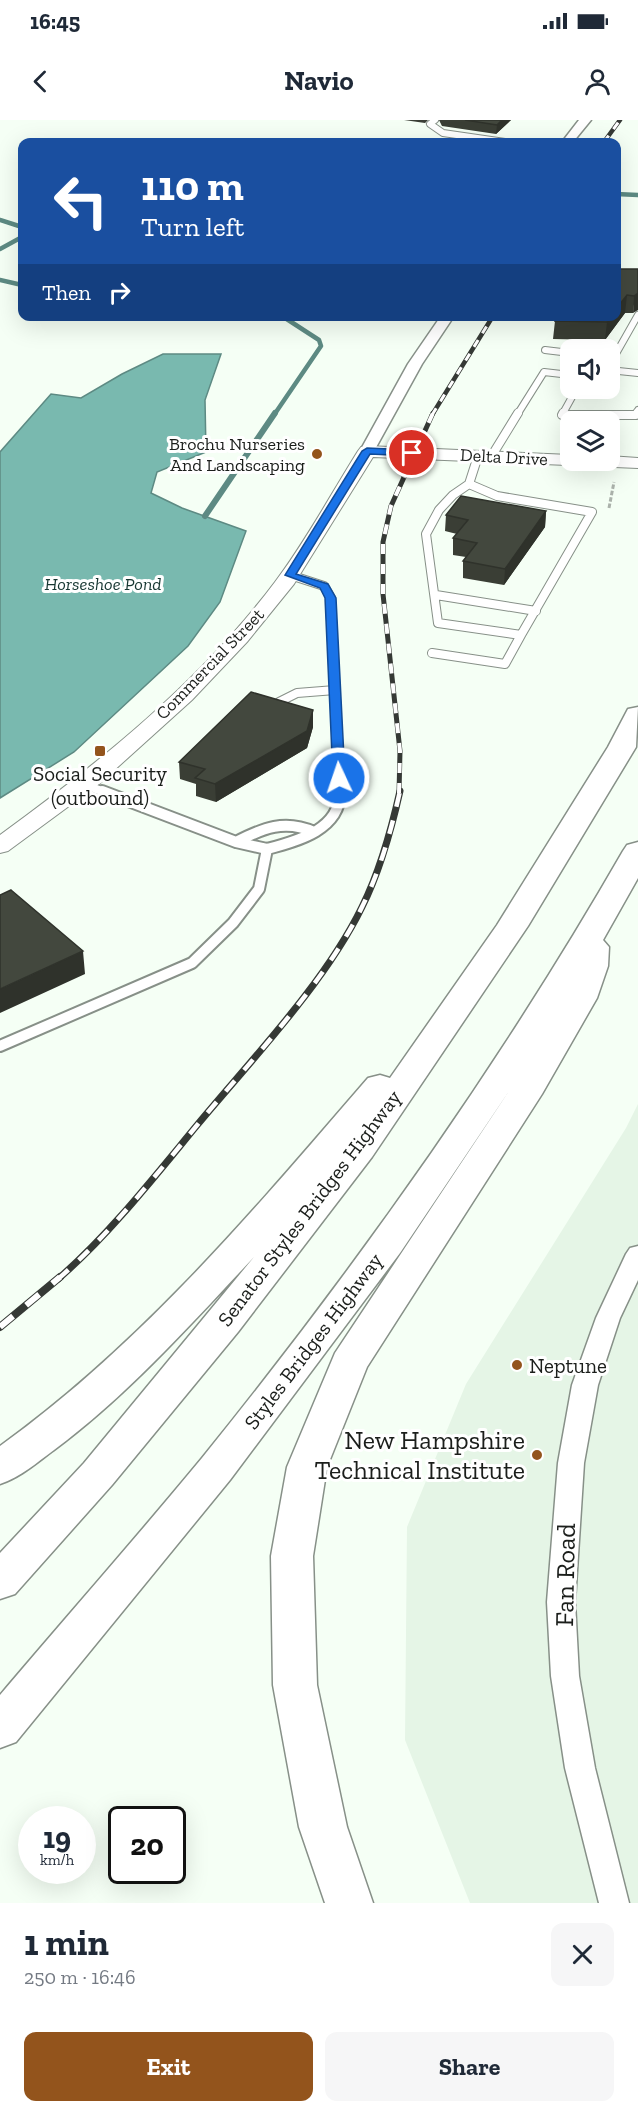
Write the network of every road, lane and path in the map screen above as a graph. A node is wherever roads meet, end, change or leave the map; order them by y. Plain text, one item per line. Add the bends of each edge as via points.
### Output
1 (435, 120) edge
2 (585, 120) edge
3 (474, 138) edge
4 (570, 138) edge
5 (638, 315) edge
6 (445, 321) edge
7 (620, 343) edge
8 (545, 350) dead end
9 (560, 351) edge
10 (620, 372) edge
11 (560, 374) edge
12 (638, 374) edge
13 (571, 399) edge
14 (638, 410) edge
15 (367, 451) junction
16 (484, 457) junction
17 (560, 460) edge
18 (620, 462) edge
19 (638, 463) edge
20 (469, 484) junction
21 (290, 575) junction
22 (436, 595) junction
23 (536, 611) junction
24 (521, 635) junction
25 (432, 653) dead end
26 (335, 690) junction
27 (279, 702) edge
28 (638, 715) edge
29 (84, 784) junction
30 (314, 832) junction
31 (237, 842) junction
32 (0, 846) edge
33 (267, 849) junction
34 (638, 851) edge
35 (594, 929) junction
36 (434, 1036) junction
37 (0, 1046) edge
38 (638, 1254) edge
39 (0, 1468) edge
40 (0, 1582) edge
41 (0, 1728) edge
42 (349, 1903) edge
43 (614, 1903) edge

1 - 3 lane via 430,124 443,134
2 - 4 street
5 - 7 lane
6 - 15 street, Commercial Street via 415,364
8 - 9 lane
10 - 12 lane
11 - 16 lane via 544,372
13 - 14 lane via 562,415 636,415
15 - 16 street, Delta Drive
15 - 21 street, Commercial Street
16 - 17 street, Delta Drive
16 - 20 lane
18 - 19 street, Delta Drive
20 - 22 lane via 439,510 426,534
20 - 23 lane via 497,496 592,512
21 - 26 lane via 324,586 331,598
21 - 29 street, Commercial Street via 232,646 184,695
22 - 23 lane
22 - 24 lane via 438,623
23 - 24 lane
24 - 25 lane via 505,664
26 - 27 lane via 297,693
26 - 30 lane via 340,800 329,824
28 - 36 highway, Senator Styles Bridges Highway via 512,926
29 - 31 lane
29 - 32 street, Commercial Street
30 - 31 lane via 298,824 277,825
30 - 33 lane
31 - 33 lane
33 - 37 lane via 259,889 192,963
34 - 35 highway, Styles Bridges Highway
35 - 41 highway, Styles Bridges Highway via 518,1052 387,1244 216,1469
35 - 42 highway via 592,966 581,998 525,1095 349,1363 307,1467 292,1556 295,1685 323,1827
36 - 39 highway via 379,1087 255,1233 158,1336 64,1421
36 - 40 highway, Senator Styles Bridges Highway via 359,1149 224,1322 98,1474
38 - 43 street, Fan Road via 608,1318 585,1385 571,1462 561,1602 565,1676 580,1768

